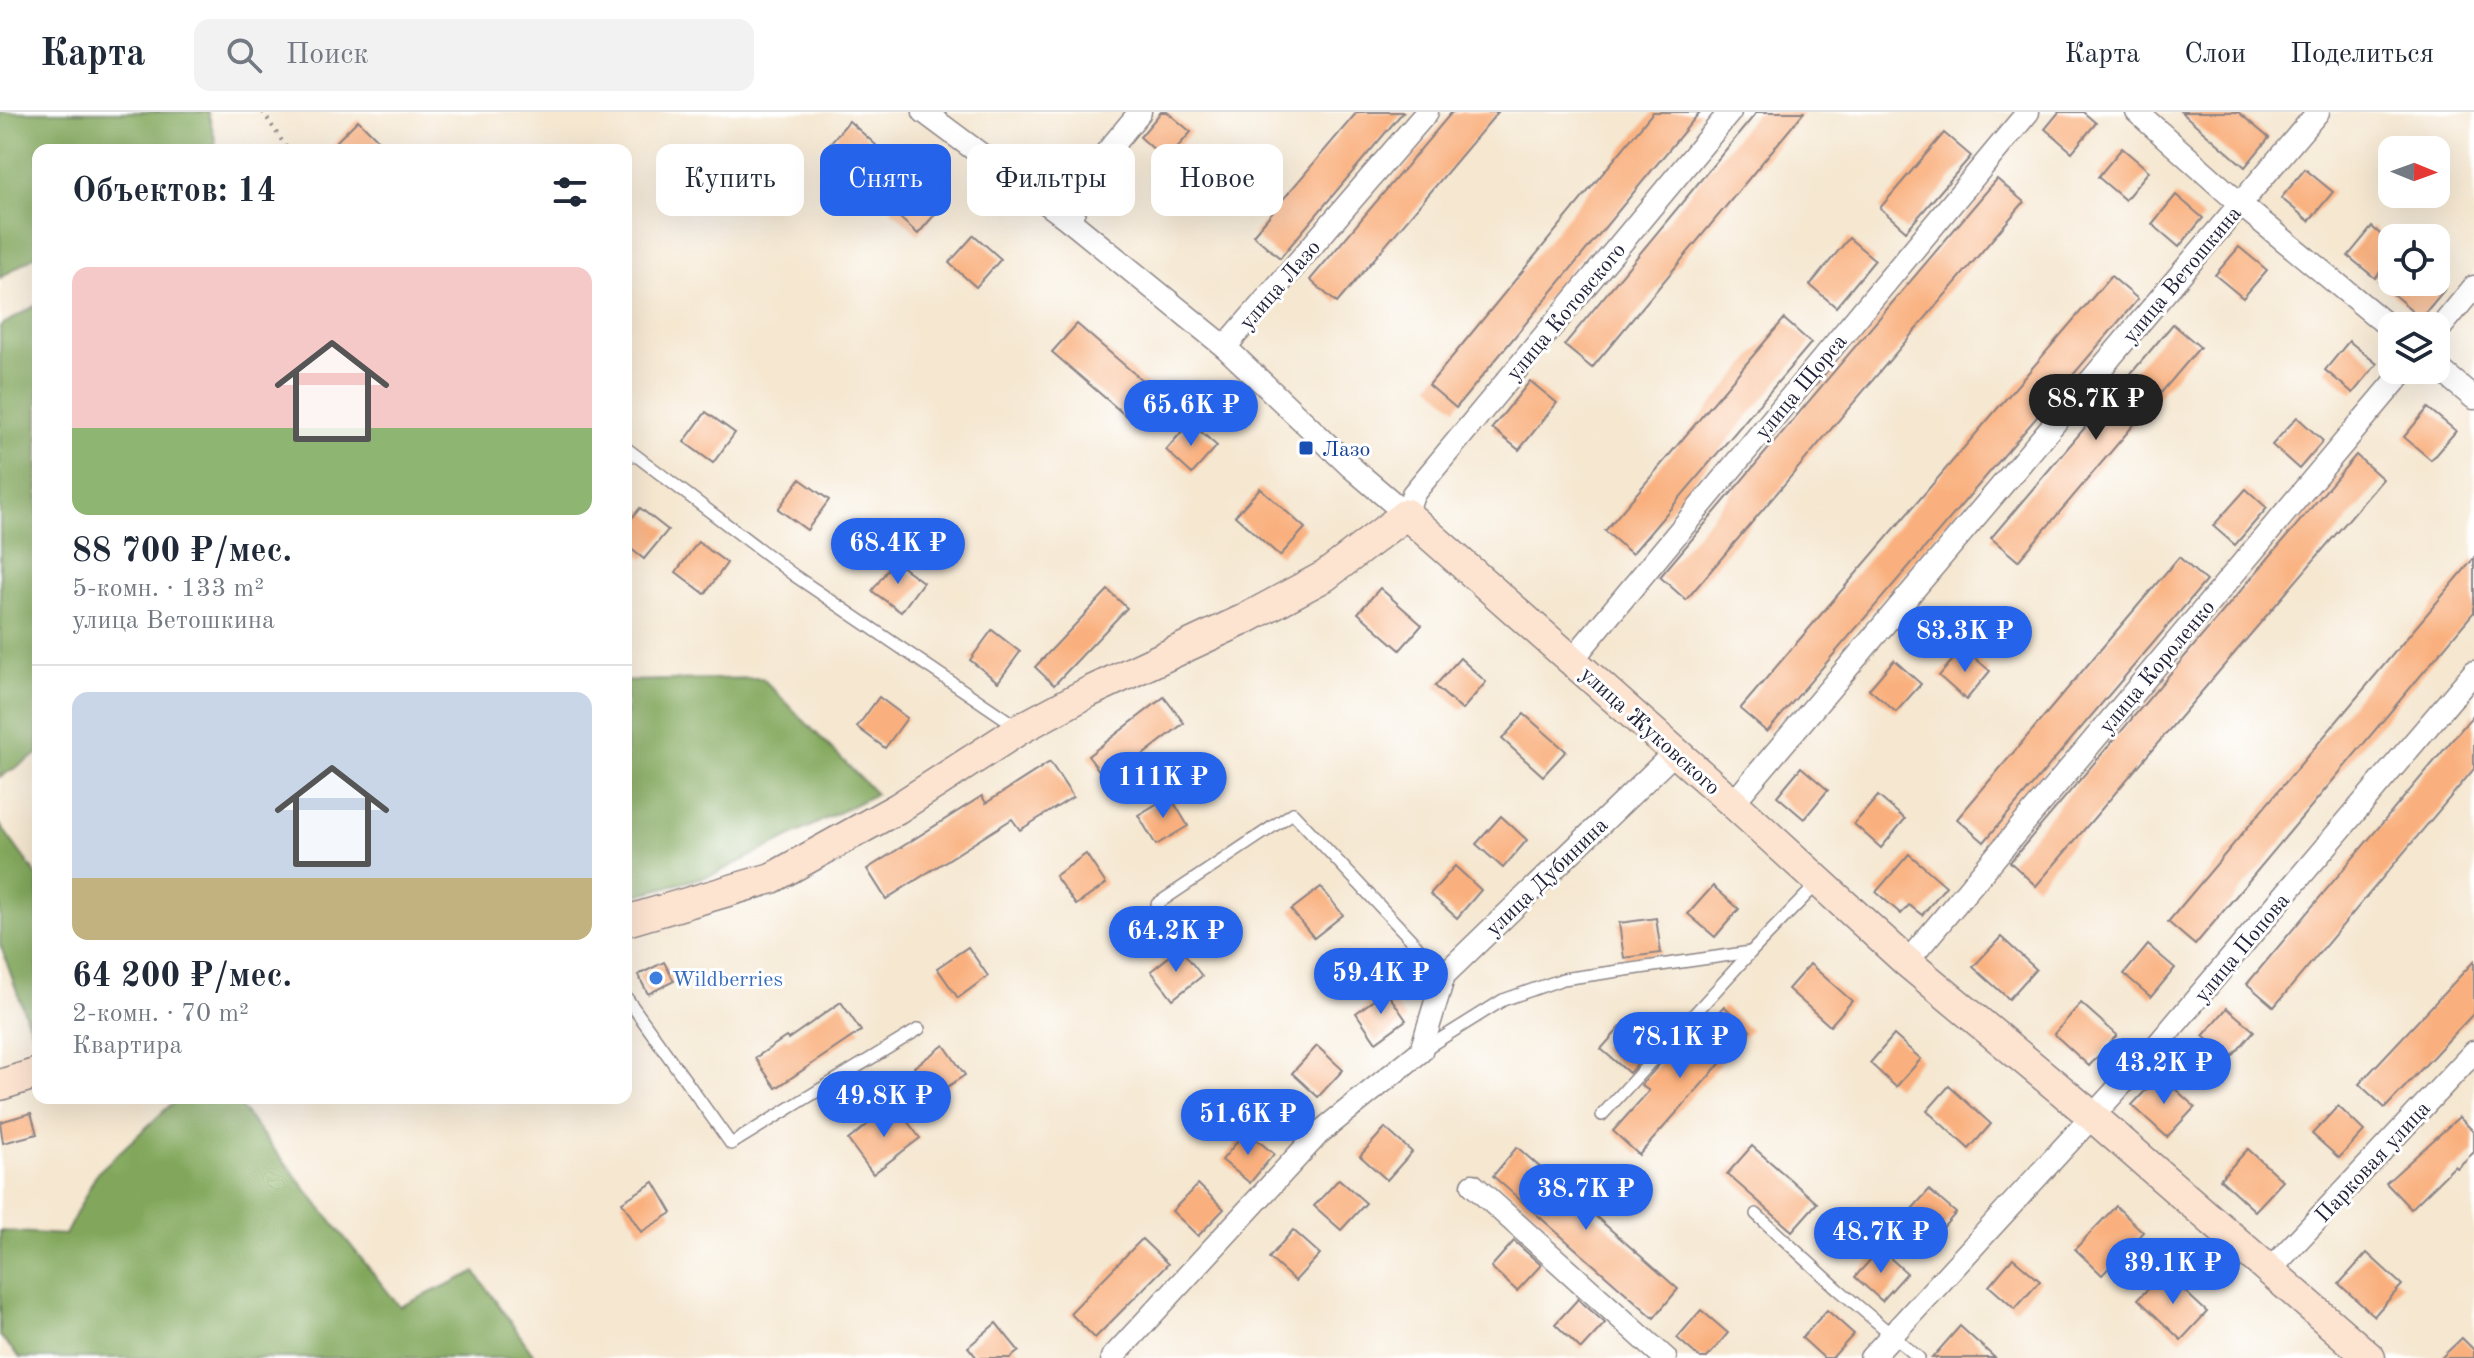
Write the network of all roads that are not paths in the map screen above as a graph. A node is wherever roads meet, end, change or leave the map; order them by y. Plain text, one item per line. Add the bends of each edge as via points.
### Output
1 (924, 112) edge
2 (1140, 112) edge
3 (1427, 112) edge
4 (1730, 112) edge
5 (2028, 112) edge
6 (2137, 112) edge
7 (2318, 112) edge
8 (2240, 204) junction
9 (1069, 220) junction
10 (2474, 287) edge
11 (2450, 316) edge
12 (2378, 317) edge
13 (1225, 347) junction
14 (2450, 378) edge
15 (2393, 384) edge
16 (2474, 398) edge
17 (632, 453) edge
18 (1406, 514) junction
19 (1572, 660) junction
20 (2474, 672) edge
21 (1020, 729) junction
22 (1675, 752) junction
23 (1733, 803) junction
24 (1819, 882) junction
25 (1157, 904) dead end
26 (632, 919) edge
27 (1751, 952) junction
28 (1907, 962) junction
29 (1444, 975) junction
30 (632, 1005) edge
31 (919, 1029) dead end
32 (1421, 1051) junction
33 (2474, 1052) edge
34 (32, 1075) edge
35 (0, 1085) edge
36 (1602, 1115) dead end
37 (2092, 1116) junction
38 (1473, 1185) dead end
39 (1756, 1214) dead end
40 (2270, 1270) junction
41 (1892, 1335) junction
42 (1112, 1358) edge
43 (1665, 1358) edge
44 (1871, 1358) edge
45 (1919, 1358) edge
46 (2370, 1358) edge

1 - 9 street, улица Жуковского
2 - 9 street via 1097,164
3 - 13 street, улица Лазо
4 - 18 street, улица Котовского via 1413,494
5 - 19 street, улица Щорса
6 - 8 street
7 - 8 street, улица Ветошкина
8 - 12 street
8 - 23 street, улица Ветошкина
9 - 13 street, улица Жуковского
10 - 11 street
13 - 18 street, улица Жуковского
14 - 16 street
15 - 28 street, улица Короленко
17 - 21 lane via 795,576
18 - 19 street, улица Жуковского
18 - 21 street via 1325,576
19 - 22 street, улица Жуковского
20 - 37 street, улица Попова
21 - 26 street via 898,808 772,878
22 - 23 street, улица Жуковского
22 - 29 street, улица Дубинина
23 - 24 street, улица Жуковского
24 - 27 lane
24 - 28 street, улица Жуковского
25 - 29 lane via 1293,813
27 - 32 lane via 1563,979 1503,1000
27 - 36 lane
28 - 37 street, улица Жуковского
29 - 32 street, улица Дубинина
30 - 31 lane via 731,1144
32 - 42 street via 1318,1134
33 - 40 street, Парковая улица
34 - 35 street
37 - 40 street, улица Жуковского
37 - 41 street, улица Попова
38 - 43 street
39 - 41 lane
40 - 46 street, улица Жуковского
41 - 44 street, улица Попова
41 - 45 lane

